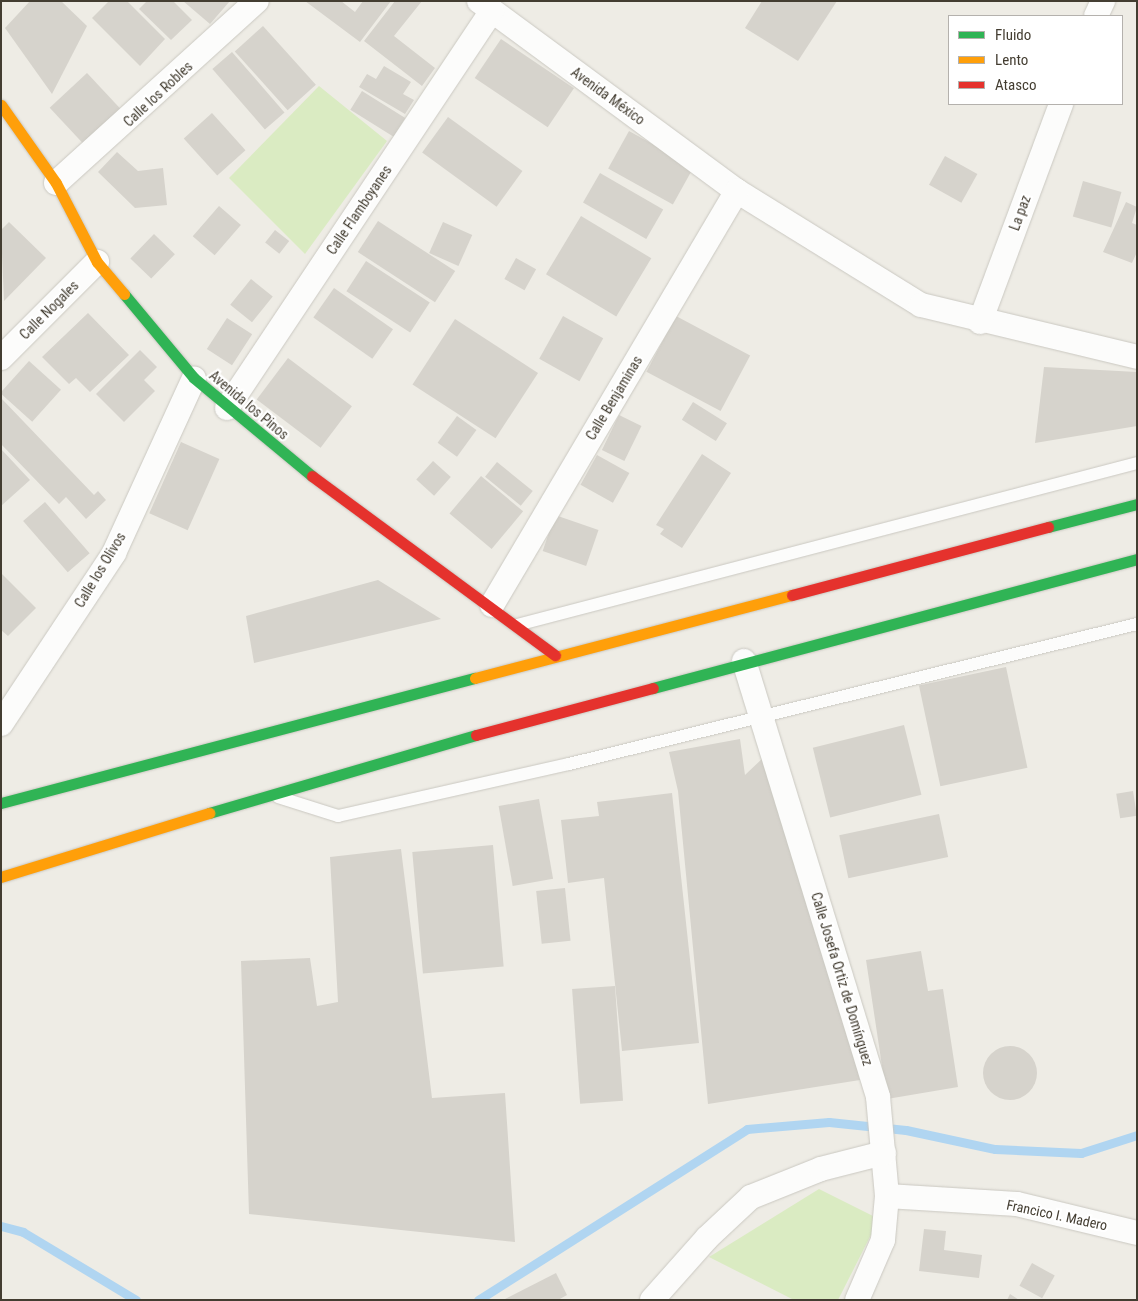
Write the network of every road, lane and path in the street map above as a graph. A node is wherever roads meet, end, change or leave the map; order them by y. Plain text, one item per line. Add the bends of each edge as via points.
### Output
1 (257, 1) edge
2 (1102, 1) edge
3 (486, 6) edge
4 (1096, 15) edge
5 (1, 105) edge
6 (1061, 105) edge
7 (56, 183) junction
8 (737, 191) junction
9 (97, 262) junction
10 (980, 322) junction
11 (1137, 357) edge
12 (1, 358) edge
13 (194, 378) junction
14 (226, 408) junction
15 (1137, 463) edge
16 (1137, 504) edge
17 (1137, 559) edge
18 (492, 605) junction
19 (1137, 624) edge
20 (517, 625) junction
21 (555, 655) junction
22 (744, 661) junction
23 (761, 715) junction
24 (1, 724) edge
25 (271, 795) junction
26 (1, 803) edge
27 (1, 877) edge
28 (884, 1144) junction
29 (887, 1196) junction
30 (1137, 1233) edge
31 (652, 1300) edge
32 (857, 1300) edge

1 - 7 street, Calle los Robles
2 - 4 street
3 - 8 street, Avenida México
3 - 14 street, Calle Flamboyanes
5 - 7 main road, Avenida los Pinos
6 - 10 street, La paz
7 - 9 main road, Avenida los Pinos
8 - 10 street, Avenida México via 921,305
8 - 18 street, Calle Benjaminas
9 - 12 street, Calle Nogales
9 - 13 main road, Avenida los Pinos
10 - 11 street, Avenida México
13 - 14 main road, Avenida los Pinos
13 - 24 street, Calle los Olivos via 114,553
14 - 18 main road, Avenida los Pinos via 292,461
15 - 20 lane
16 - 21 main road
17 - 22 main road
18 - 20 main road, Avenida los Pinos
19 - 23 lane
20 - 21 main road, Avenida los Pinos
21 - 26 main road
22 - 23 street, Calle Josefa Ortiz de Domínguez
22 - 25 main road
23 - 25 lane via 570,764 338,816
23 - 28 street, Calle Josefa Ortiz de Domínguez via 878,1097
25 - 27 main road
28 - 29 street, Calle Josefa Ortiz de Domínguez
28 - 31 street via 751,1197 707,1238
29 - 30 street, Francico I. Madero via 1017,1204
29 - 32 street, Calle Josefa Ortiz de Domínguez via 883,1240

